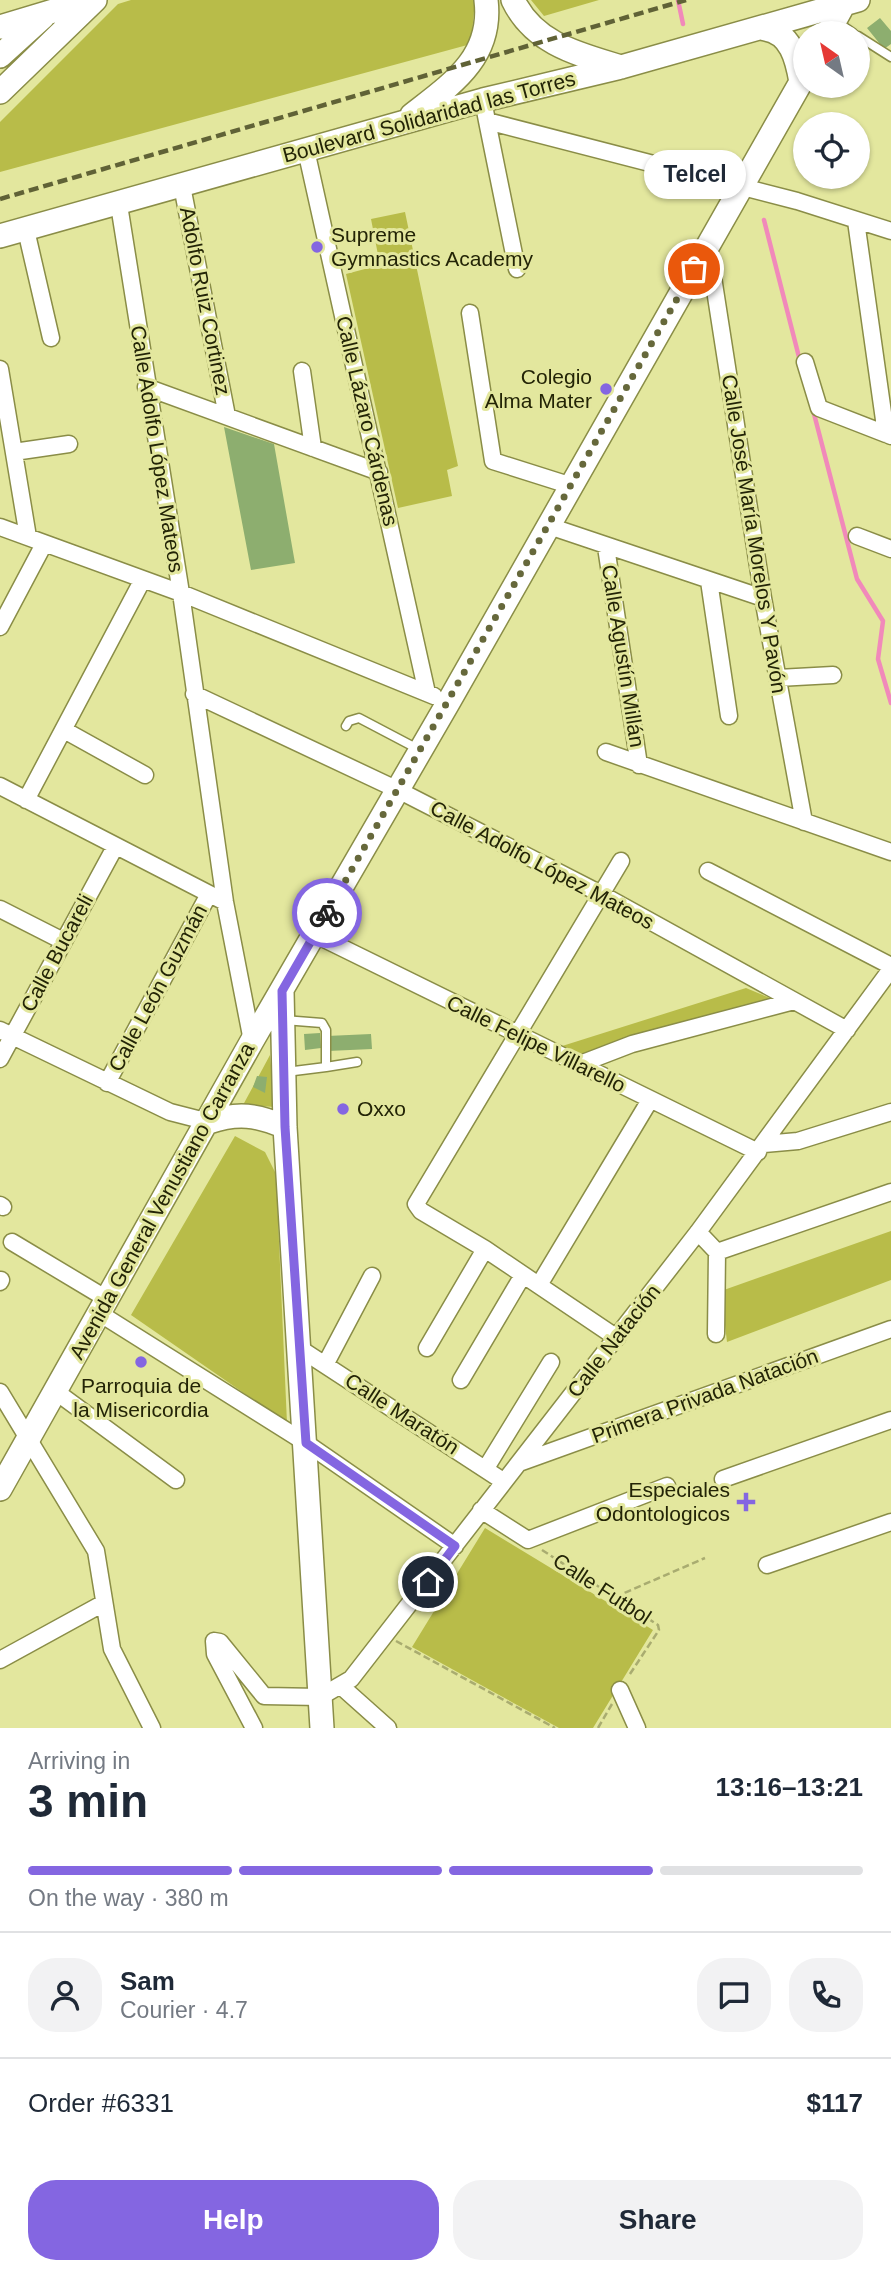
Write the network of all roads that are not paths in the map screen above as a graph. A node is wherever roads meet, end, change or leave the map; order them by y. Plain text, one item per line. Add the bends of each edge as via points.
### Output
1 (64, 0) edge
2 (89, 0) edge
3 (95, 0) edge
4 (486, 0) edge
5 (513, 0) edge
6 (45, 15) junction
7 (846, 18) edge
8 (0, 27) edge
9 (765, 29) junction
10 (793, 52) edge
11 (0, 56) edge
12 (891, 57) edge
13 (621, 68) junction
14 (0, 92) edge
15 (793, 95) edge
16 (485, 110) junction
17 (401, 123) junction
18 (306, 149) junction
19 (182, 186) junction
20 (739, 188) junction
21 (119, 205) junction
22 (856, 221) junction
23 (26, 230) junction
24 (891, 231) edge
25 (0, 236) edge
26 (708, 245) junction
27 (517, 269) dead end
28 (470, 313) dead end
29 (51, 338) dead end
30 (805, 362) dead end
31 (0, 369) edge
32 (302, 371) dead end
33 (146, 387) junction
34 (227, 416) junction
35 (888, 435) edge
36 (69, 444) dead end
37 (313, 448) junction
38 (14, 452) junction
39 (0, 470) edge
40 (379, 472) junction
41 (18, 476) junction
42 (572, 486) junction
43 (549, 526) junction
44 (0, 527) edge
45 (857, 536) dead end
46 (28, 537) junction
47 (44, 544) junction
48 (606, 547) junction
49 (891, 549) edge
50 (142, 581) junction
51 (709, 582) junction
52 (181, 593) junction
53 (763, 598) junction
54 (0, 627) edge
55 (833, 675) dead end
56 (778, 678) junction
57 (427, 693) junction
58 (194, 694) junction
59 (448, 703) junction
60 (729, 716) dead end
61 (346, 726) dead end
62 (64, 730) junction
63 (421, 750) junction
64 (606, 752) dead end
65 (639, 765) junction
66 (145, 775) dead end
67 (0, 786) edge
68 (398, 790) junction
69 (26, 800) junction
70 (804, 822) junction
71 (114, 847) junction
72 (891, 852) edge
73 (621, 861) dead end
74 (708, 871) dead end
75 (209, 894) junction
76 (601, 894) junction
77 (225, 902) junction
78 (0, 909) edge
79 (314, 934) junction
80 (63, 942) junction
81 (891, 967) edge
82 (282, 991) junction
83 (794, 1001) junction
84 (283, 1020) junction
85 (847, 1030) junction
86 (7, 1033) edge
87 (519, 1036) junction
88 (252, 1041) junction
89 (0, 1059) edge
90 (357, 1062) dead end
91 (580, 1064) junction
92 (326, 1067) junction
93 (283, 1073) junction
94 (107, 1083) junction
95 (650, 1100) junction
96 (891, 1112) edge
97 (209, 1122) junction
98 (285, 1127) junction
99 (761, 1148) junction
100 (891, 1192) edge
101 (698, 1232) junction
102 (12, 1242) dead end
103 (485, 1249) junction
104 (717, 1252) junction
105 (523, 1275) junction
106 (372, 1276) dead end
107 (539, 1284) junction
108 (103, 1306) junction
109 (891, 1329) edge
110 (716, 1334) dead end
111 (617, 1338) junction
112 (299, 1348) junction
113 (428, 1348) dead end
114 (551, 1362) dead end
115 (325, 1365) junction
116 (461, 1380) dead end
117 (55, 1391) junction
118 (0, 1392) edge
119 (891, 1420) edge
120 (29, 1437) junction
121 (306, 1443) junction
122 (519, 1463) junction
123 (486, 1468) junction
124 (723, 1479) dead end
125 (176, 1480) dead end
126 (503, 1481) junction
127 (667, 1486) dead end
128 (0, 1489) edge
129 (481, 1510) junction
130 (891, 1522) edge
131 (455, 1546) junction
132 (768, 1565) dead end
133 (102, 1604) junction
134 (0, 1660) edge
135 (342, 1687) junction
136 (620, 1690) road end
137 (320, 1697) junction
138 (152, 1728) edge
139 (254, 1728) edge
140 (322, 1728) edge
141 (387, 1728) edge
142 (637, 1728) edge

1 - 6 main road
2 - 6 main road
3 - 14 main road
4 - 17 main road via 485,32 470,66
5 - 13 main road via 532,27 553,44
6 - 8 main road
6 - 11 main road
7 - 9 main road, Boulevard Solidaridad las Torres
7 - 12 lane
9 - 10 main road via 786,40
9 - 13 main road, Boulevard Solidaridad las Torres
13 - 16 main road, Boulevard Solidaridad las Torres
15 - 20 main road, Avenida General Venustiano Carranza
16 - 17 main road, Boulevard Solidaridad las Torres
16 - 20 street
16 - 27 street
17 - 18 main road, Boulevard Solidaridad las Torres
18 - 19 main road, Boulevard Solidaridad las Torres
18 - 40 street, Calle Lázaro Cárdenas
19 - 21 main road, Boulevard Solidaridad las Torres
19 - 34 street, Adolfo Ruiz Cortinez
20 - 22 street
20 - 26 main road, Avenida General Venustiano Carranza
21 - 23 main road, Boulevard Solidaridad las Torres
21 - 33 street, Calle Adolfo López Mateos
22 - 24 street
22 - 35 street
23 - 25 main road, Boulevard Solidaridad las Torres
23 - 29 street
26 - 42 main road, Avenida General Venustiano Carranza
26 - 53 street, Calle José María Morelos Y Pavón
28 - 42 street via 493,461
30 - 35 street via 818,408
31 - 38 street
32 - 37 street
33 - 34 street
33 - 52 street, Calle Adolfo López Mateos
34 - 37 street
36 - 38 street
37 - 40 street
38 - 41 street
39 - 41 street
40 - 57 street, Calle Lázaro Cárdenas
41 - 46 street
42 - 43 main road, Avenida General Venustiano Carranza
43 - 48 street
43 - 59 main road, Avenida General Venustiano Carranza
44 - 46 street
45 - 49 street
46 - 47 street
47 - 50 street
47 - 54 street
48 - 51 street
48 - 65 street, Calle Agustín Millán
50 - 52 street
50 - 62 street
51 - 53 street
51 - 60 street
52 - 57 street
52 - 58 street, Calle Adolfo López Mateos
53 - 56 street, Calle José María Morelos Y Pavón
55 - 56 street
56 - 70 street, Calle José María Morelos Y Pavón
57 - 59 street
58 - 68 street, Calle Adolfo López Mateos
58 - 77 street, Calle Adolfo López Mateos
59 - 63 main road, Avenida General Venustiano Carranza
61 - 63 lane via 359,718
62 - 66 street
62 - 69 street
63 - 68 main road, Avenida General Venustiano Carranza
64 - 65 street
65 - 70 street
67 - 69 street
68 - 76 street, Calle Adolfo López Mateos
68 - 79 main road, Avenida General Venustiano Carranza
69 - 71 street
70 - 72 street
71 - 75 street
71 - 80 street, Calle Bucareli
73 - 76 street
74 - 81 street
75 - 77 street
75 - 94 street, Calle León Guzmán
76 - 83 street, Calle Adolfo López Mateos
76 - 87 street
77 - 88 street, Calle Adolfo López Mateos
78 - 80 street
79 - 82 main road, Avenida General Venustiano Carranza
79 - 87 street, Calle Felipe Villarello
80 - 86 street, Calle Bucareli
81 - 85 street, Calle Natación
82 - 84 main road
82 - 88 main road, Avenida General Venustiano Carranza
83 - 85 street, Calle Adolfo López Mateos
83 - 91 street via 632,1044
84 - 92 lane via 324,1025
84 - 93 main road
85 - 99 street, Calle Natación
86 - 89 street, Calle Bucareli
86 - 94 street
87 - 91 street, Calle Felipe Villarello
87 - 103 street via 416,1201 421,1211
88 - 97 main road, Avenida General Venustiano Carranza
90 - 92 lane
91 - 95 street, Calle Felipe Villarello
92 - 93 lane
93 - 98 main road
94 - 97 street via 183,1116
95 - 99 street, Calle Felipe Villarello
95 - 107 street
96 - 99 street
97 - 98 main road via 252,1115
97 - 108 main road, Avenida General Venustiano Carranza
98 - 112 main road
99 - 101 street, Calle Natación
100 - 104 street
101 - 104 street
101 - 111 street, Calle Natación
102 - 108 street
103 - 105 street
103 - 113 street
104 - 110 street
105 - 107 street
105 - 116 street
106 - 115 street
107 - 111 street
108 - 117 main road, Avenida General Venustiano Carranza
108 - 121 street
109 - 122 street, Primera Privada Natación
111 - 122 street, Calle Natación
112 - 115 street, Calle Maratón
112 - 121 main road
114 - 123 street
115 - 123 street, Calle Maratón
117 - 120 main road, Avenida General Venustiano Carranza
117 - 125 street
118 - 120 street
119 - 124 street
120 - 128 main road, Avenida General Venustiano Carranza
120 - 133 street via 96,1551
121 - 131 street
121 - 137 main road
122 - 126 street, Calle Natación
123 - 126 street, Calle Maratón
126 - 129 street, Calle Natación
127 - 129 street via 528,1540
129 - 131 street, Calle Natación
130 - 132 street
131 - 135 street, Calle Natación
133 - 134 street
133 - 138 street via 116,1660
135 - 137 street, Calle Natación
135 - 141 street
136 - 142 street
137 - 139 street via 264,1696 215,1640 215,1654
137 - 140 main road

